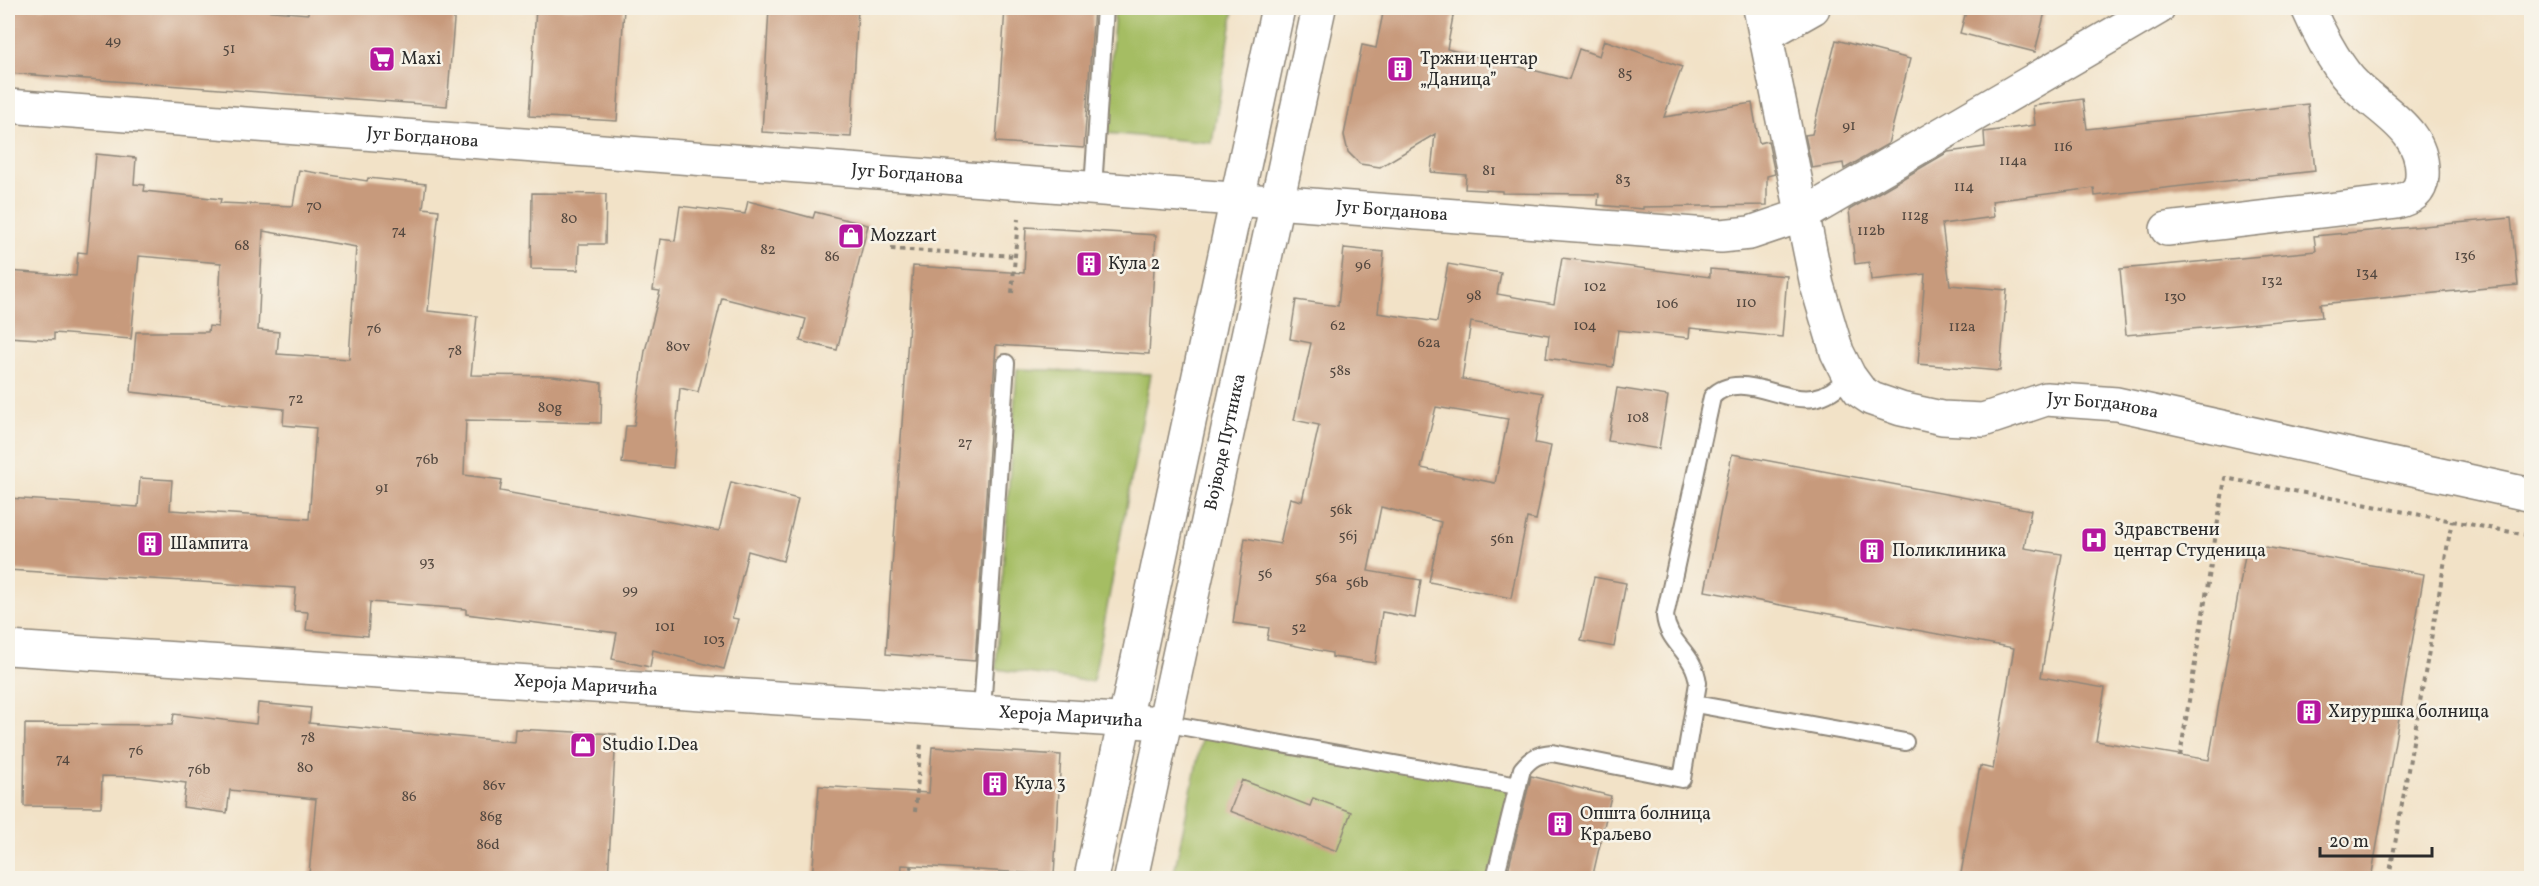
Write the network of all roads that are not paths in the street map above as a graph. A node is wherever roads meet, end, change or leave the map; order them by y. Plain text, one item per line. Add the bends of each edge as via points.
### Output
1 (1105, 8) edge
2 (1278, 8) edge
3 (1319, 8) edge
4 (1814, 8) edge
5 (2158, 8) edge
6 (2308, 8) edge
7 (1764, 21) edge
8 (8, 106) edge
9 (1093, 188) junction
10 (1239, 199) junction
11 (1275, 203) junction
12 (1803, 215) junction
13 (2167, 229) dead end
14 (1006, 363) dead end
15 (1849, 376) junction
16 (2532, 495) edge
17 (8, 648) edge
18 (1695, 704) junction
19 (982, 710) junction
20 (1124, 719) junction
21 (1163, 723) junction
22 (1905, 742) dead end
23 (1518, 786) junction
24 (1092, 879) edge
25 (1131, 879) edge
26 (1495, 879) edge

1 - 9 lane
2 - 10 street, Војводе Путника
3 - 11 street, Војводе Путника
4 - 7 street
5 - 12 street, Југ Богданова
6 - 13 street via 2348,78 2413,138 2421,154 2420,186 2411,198 2396,202
7 - 12 street
8 - 9 street, Југ Богданова
9 - 10 street, Југ Богданова
10 - 11 street, Југ Богданова
10 - 20 street, Војводе Путника
11 - 12 street, Југ Богданова via 1721,236 1774,227
11 - 21 street, Војводе Путника
12 - 15 street, Југ Богданова via 1837,352
14 - 19 lane
15 - 16 street, Југ Богданова via 1872,399 1942,417 1983,420 2046,399 2117,404
15 - 18 lane via 1828,394 1810,399 1739,386 1720,389 1712,397 1665,616 1670,635 1687,652 1696,671
17 - 19 street, Хероја Маричића
18 - 22 lane
18 - 23 lane via 1682,779 1552,753 1530,760 1522,769
19 - 20 street, Хероја Маричића
20 - 21 street, Хероја Маричића
20 - 24 street, Војводе Путника
21 - 23 lane
21 - 25 street, Војводе Путника
23 - 26 lane

